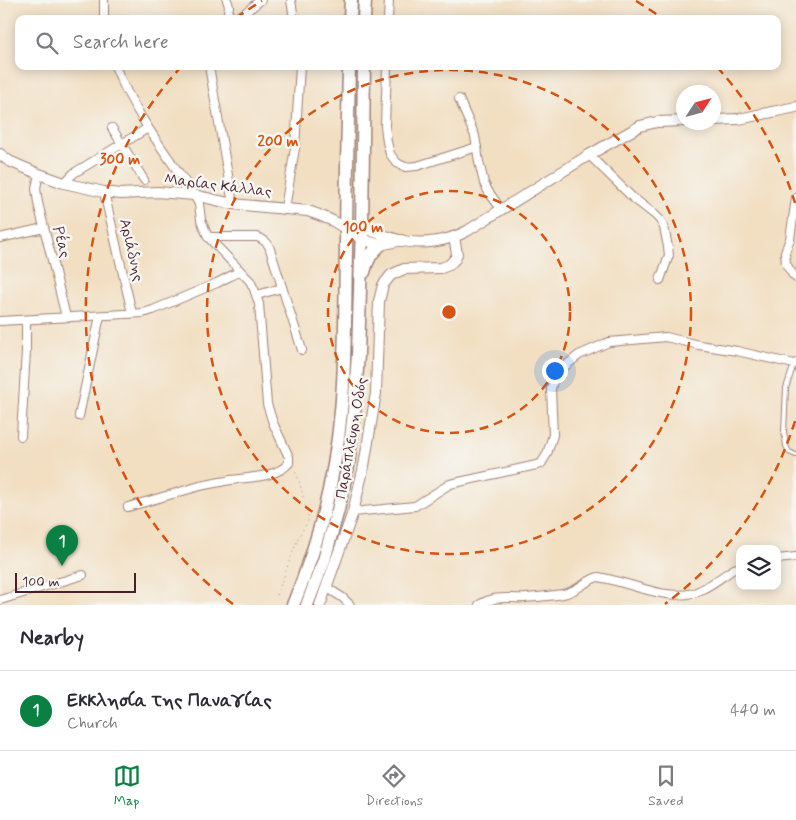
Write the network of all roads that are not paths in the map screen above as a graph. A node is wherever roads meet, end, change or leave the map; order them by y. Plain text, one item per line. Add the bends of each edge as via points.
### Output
1 (104, 0) edge
2 (227, 0) edge
3 (261, 0) edge
4 (291, 0) edge
5 (351, 0) edge
6 (365, 0) edge
7 (389, 0) edge
8 (104, 15) edge
9 (225, 15) edge
10 (240, 15) edge
11 (293, 15) edge
12 (350, 15) edge
13 (364, 15) edge
14 (388, 15) edge
15 (117, 70) edge
16 (210, 70) edge
17 (300, 70) edge
18 (349, 70) edge
19 (364, 70) edge
20 (387, 70) edge
21 (459, 98) dead end
22 (796, 107) edge
23 (721, 120) edge
24 (676, 122) edge
25 (112, 128) dead end
26 (148, 128) junction
27 (122, 144) junction
28 (477, 147) junction
29 (0, 154) edge
30 (589, 154) junction
31 (39, 174) junction
32 (144, 180) dead end
33 (64, 183) junction
34 (104, 192) junction
35 (194, 194) junction
36 (796, 198) edge
37 (233, 204) junction
38 (285, 208) junction
39 (501, 209) junction
40 (44, 228) junction
41 (346, 228) junction
42 (362, 233) junction
43 (208, 237) junction
44 (454, 237) junction
45 (0, 238) edge
46 (402, 240) junction
47 (380, 244) junction
48 (240, 270) junction
49 (796, 278) edge
50 (660, 280) dead end
51 (282, 288) junction
52 (257, 294) junction
53 (360, 297) junction
54 (132, 314) junction
55 (100, 316) junction
56 (66, 317) junction
57 (26, 320) junction
58 (0, 321) edge
59 (302, 350) dead end
60 (795, 364) edge
61 (79, 416) dead end
62 (21, 436) dead end
63 (796, 455) edge
64 (128, 507) dead end
65 (353, 512) junction
66 (796, 557) edge
67 (781, 558) edge
68 (736, 568) edge
69 (83, 575) dead end
70 (326, 587) junction
71 (0, 600) edge
72 (293, 605) edge
73 (307, 605) edge
74 (320, 605) edge
75 (350, 605) edge
76 (479, 605) edge

1 - 8 street
2 - 9 street via 229,6
3 - 10 street
4 - 11 street
5 - 12 main road
6 - 13 main road
7 - 14 street
15 - 26 street
16 - 37 street
17 - 38 street via 295,148
18 - 41 main road
19 - 42 main road
20 - 28 street via 387,142 397,163 417,166
21 - 28 street
22 - 23 street via 739,120
24 - 30 street via 640,126
25 - 27 street
26 - 27 street
26 - 35 street
27 - 32 street
27 - 33 street via 74,173
28 - 39 street via 484,183
29 - 31 street, Μαρίας Κάλλας
30 - 39 street
30 - 50 street via 664,227 669,256
31 - 33 street, Μαρίας Κάλλας
31 - 40 street, Ρέας via 36,195
33 - 34 street, Μαρίας Κάλλας
34 - 35 street, Μαρίας Κάλλας
34 - 54 street, Αριάδνης
35 - 37 street, Μαρίας Κάλλας
35 - 43 street
36 - 49 street via 790,239 784,252 786,264
37 - 38 street, Μαρίας Κάλλας
38 - 41 street, Μαρίας Κάλλας via 319,214
39 - 44 street
40 - 45 street
40 - 56 street, Ρέας
41 - 42 street, Μαρίας Κάλλας
41 - 72 main road via 345,354 335,462 311,556
42 - 46 street
42 - 47 street
42 - 53 main road
43 - 48 street
43 - 51 street via 262,238 269,246
44 - 46 street via 421,242
44 - 65 street, Παράπλευρη Οδός via 457,254 446,267 404,269 391,275 383,285 379,301 376,392
46 - 47 street
47 - 53 main road via 367,262
48 - 52 street
48 - 54 street via 153,310
51 - 52 street
51 - 59 street
52 - 64 street via 267,404 290,463 286,468 264,476 201,486
53 - 73 main road via 348,466 324,560
54 - 55 street
55 - 56 street
55 - 61 street
56 - 57 street
57 - 58 street
57 - 62 street
60 - 63 lane via 786,388 784,432 789,452
60 - 65 street via 666,337 609,342 580,354 554,377 551,389 553,434 541,464 450,484 414,506
65 - 70 street, Παράπλευρη Οδός
66 - 67 street
68 - 76 street via 695,593 661,593 598,577 564,594 496,598
69 - 71 street
70 - 74 street, Παράπλευρη Οδός
70 - 75 street

